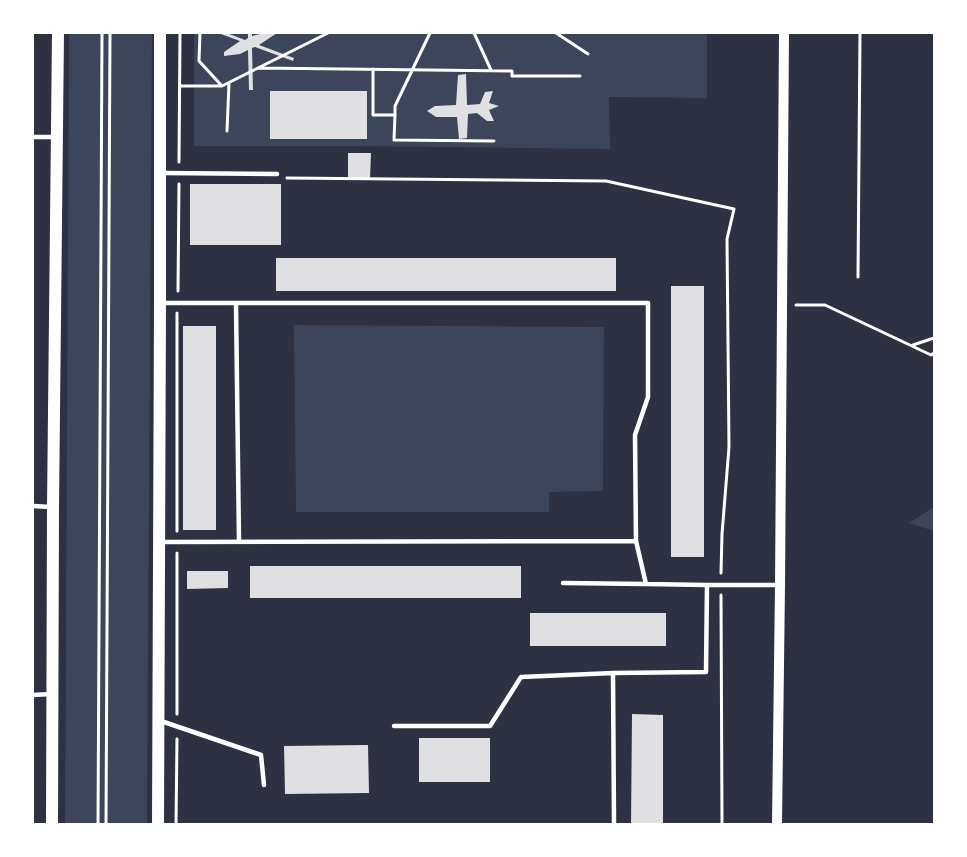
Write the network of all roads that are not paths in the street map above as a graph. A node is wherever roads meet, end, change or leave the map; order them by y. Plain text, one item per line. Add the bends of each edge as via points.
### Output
1 (58, 33) edge
2 (160, 33) edge
3 (784, 33) edge
4 (33, 137) edge
5 (56, 137) junction
6 (159, 173) junction
7 (277, 174) dead end
8 (160, 303) junction
9 (236, 303) junction
10 (33, 506) edge
11 (53, 507) junction
12 (636, 541) junction
13 (159, 542) junction
14 (239, 542) junction
15 (563, 583) dead end
16 (646, 584) junction
17 (707, 585) junction
18 (780, 585) junction
19 (613, 673) junction
20 (53, 694) junction
21 (33, 695) edge
22 (158, 720) junction
23 (394, 726) dead end
24 (264, 785) dead end
25 (52, 824) edge
26 (158, 824) edge
27 (614, 824) edge
28 (777, 824) edge

1 - 5 main road
2 - 6 main road
3 - 18 street
4 - 5 lane
5 - 11 main road
6 - 7 lane
6 - 8 main road
8 - 9 lane
8 - 13 main road
9 - 12 lane via 648,303 648,397 635,435
9 - 14 lane
10 - 11 lane
11 - 20 main road
12 - 14 lane
12 - 16 lane
13 - 14 lane
13 - 22 main road
15 - 16 lane
16 - 17 lane
17 - 18 lane
17 - 19 lane via 706,672
18 - 28 street
19 - 23 lane via 521,677 490,726
19 - 27 lane
20 - 21 lane
20 - 25 main road
22 - 24 lane via 261,755
22 - 26 main road

